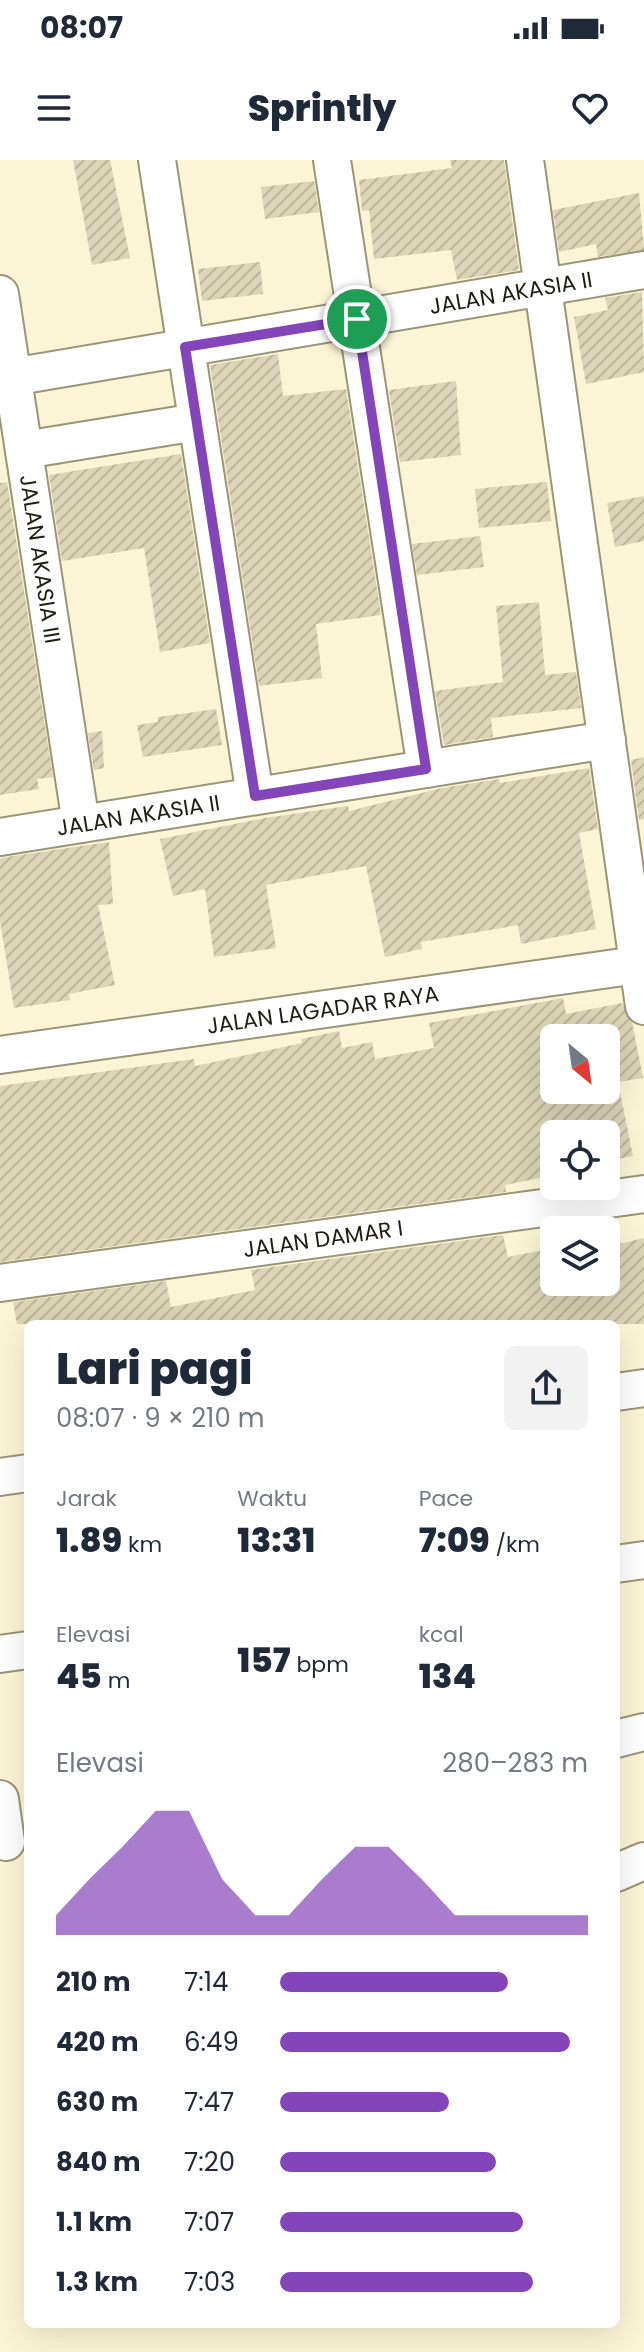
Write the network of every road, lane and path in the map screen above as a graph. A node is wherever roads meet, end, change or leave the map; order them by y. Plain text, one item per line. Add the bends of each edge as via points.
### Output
1 (157, 160) edge
2 (332, 160) edge
3 (525, 160) edge
4 (644, 270) edge
5 (543, 287) junction
6 (0, 294) edge
7 (357, 319) junction
8 (185, 347) junction
9 (6, 378) edge
10 (197, 422) junction
11 (24, 450) junction
12 (607, 740) junction
13 (426, 769) junction
14 (255, 796) junction
15 (81, 824) junction
16 (0, 837) edge
17 (642, 964) edge
18 (644, 1006) edge
19 (0, 1055) edge
20 (644, 1194) edge
21 (0, 1283) edge
22 (644, 1388) edge
23 (620, 1391) edge
24 (24, 1474) edge
25 (0, 1477) edge
26 (644, 1560) edge
27 (620, 1563) edge
28 (24, 1651) edge
29 (0, 1654) edge
30 (0, 1799) edge
31 (11, 1841) edge
32 (644, 1861) edge
33 (620, 1871) edge

1 - 8 street
2 - 7 street
3 - 5 street
4 - 5 street, JALAN AKASIA II
5 - 7 street, JALAN AKASIA II
5 - 12 street
6 - 9 street, JALAN AKASIA III
7 - 8 street, JALAN AKASIA II
7 - 13 street
8 - 9 street, JALAN AKASIA II
8 - 10 street
9 - 11 street, JALAN AKASIA III
10 - 11 street
10 - 14 street
11 - 15 street, JALAN AKASIA III
12 - 13 street, JALAN AKASIA II
12 - 17 street
13 - 14 street, JALAN AKASIA II
14 - 15 street, JALAN AKASIA II
15 - 16 street, JALAN AKASIA II
17 - 18 street
17 - 19 street, JALAN LAGADAR RAYA
20 - 21 street, JALAN DAMAR I
22 - 23 street
24 - 25 street
26 - 27 street
28 - 29 street
30 - 31 street
32 - 33 street

